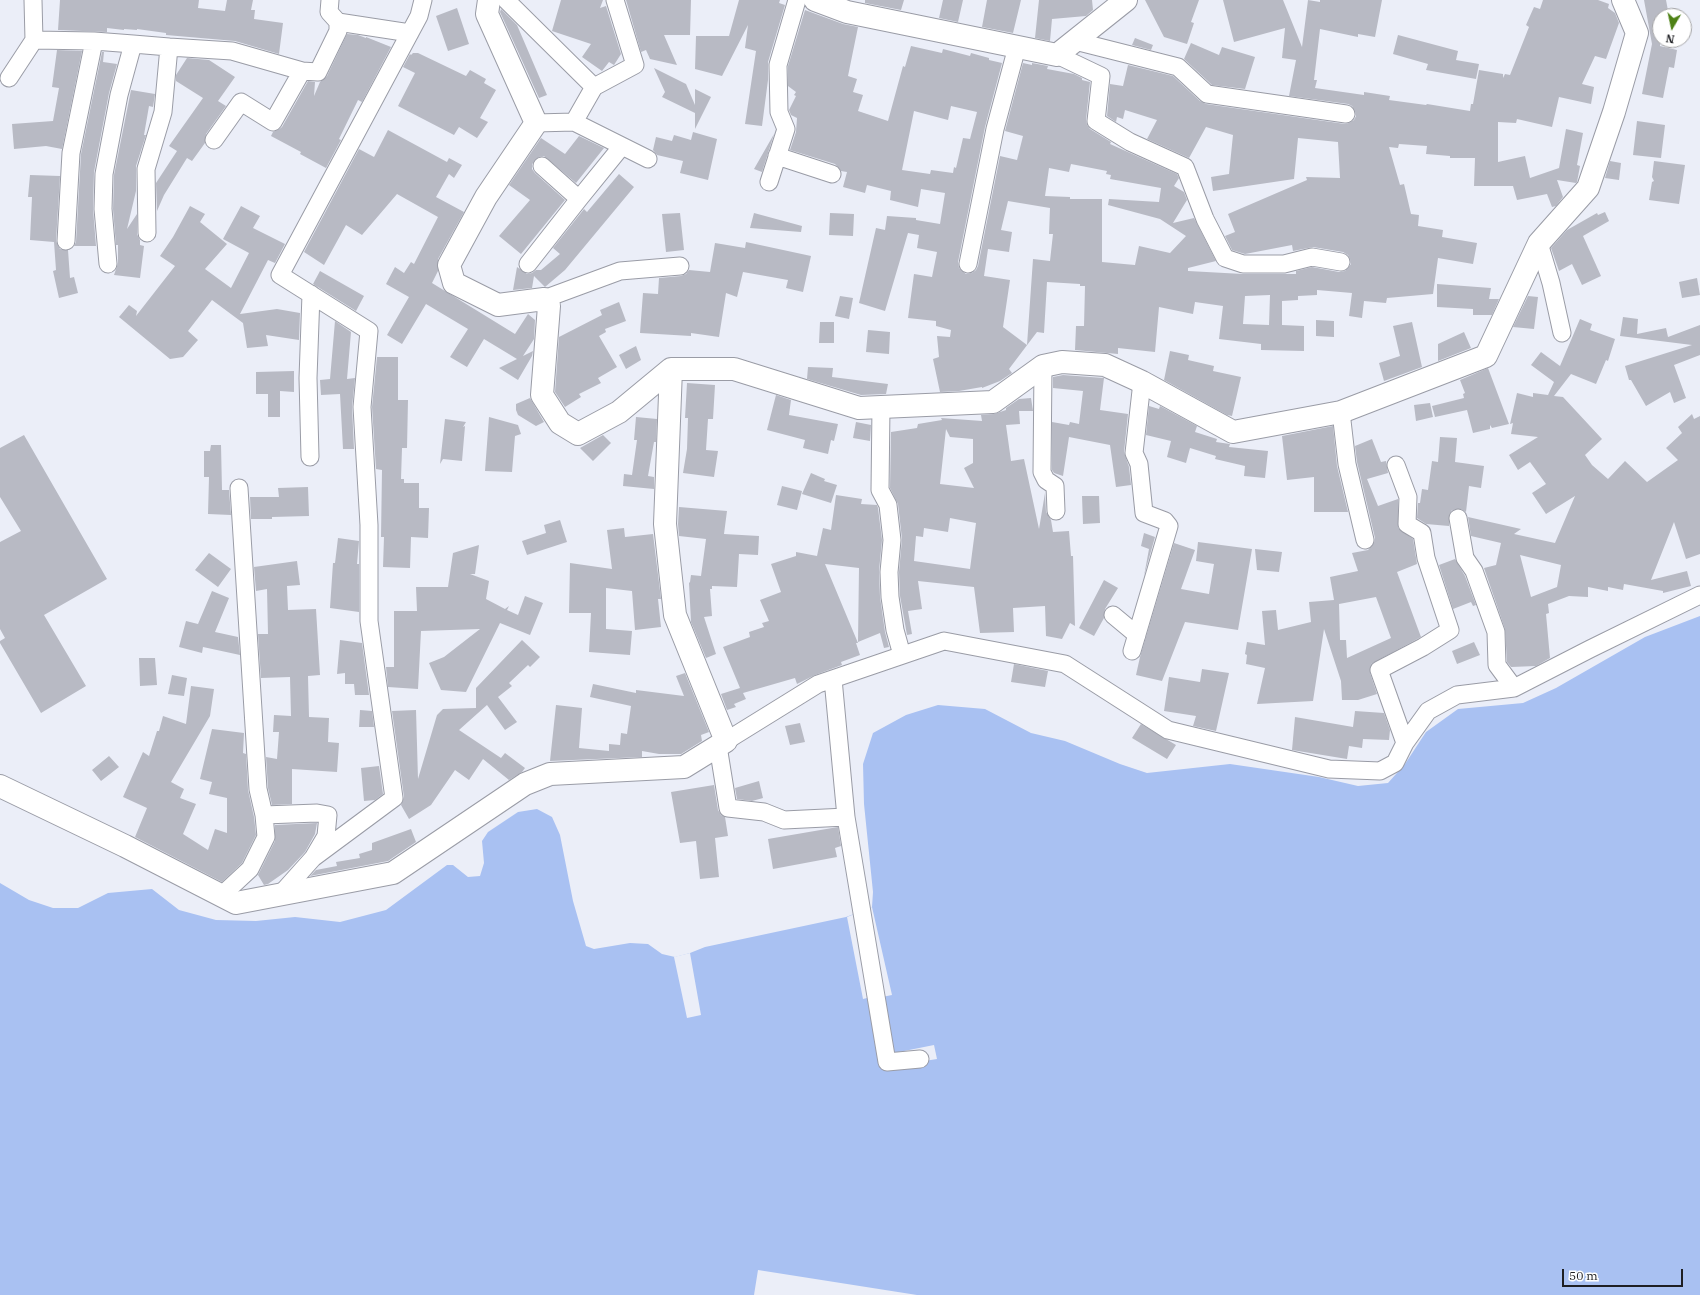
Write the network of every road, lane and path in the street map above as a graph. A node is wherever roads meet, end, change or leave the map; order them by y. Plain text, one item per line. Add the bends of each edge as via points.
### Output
1 (33, 0) edge
2 (330, 0) edge
3 (423, 0) edge
4 (489, 0) edge
5 (506, 0) edge
6 (615, 0) edge
7 (797, 0) edge
8 (815, 0) edge
9 (1126, 0) edge
10 (1623, 0) edge
11 (338, 22) junction
12 (410, 33) junction
13 (34, 40) junction
14 (94, 41) junction
15 (1075, 41) junction
16 (133, 44) junction
17 (169, 47) junction
18 (1017, 47) junction
19 (1057, 55) junction
20 (302, 71) junction
21 (8, 78) dead end
22 (594, 87) junction
23 (1346, 114) dead end
24 (574, 122) junction
25 (536, 123) junction
26 (214, 140) dead end
27 (622, 146) junction
28 (777, 156) junction
29 (648, 159) dead end
30 (542, 166) dead end
31 (832, 174) dead end
32 (769, 182) dead end
33 (579, 198) junction
34 (147, 232) dead end
35 (66, 242) dead end
36 (1539, 242) junction
37 (1341, 262) dead end
38 (108, 264) dead end
39 (528, 264) dead end
40 (968, 264) dead end
41 (680, 266) dead end
42 (311, 294) junction
43 (544, 300) junction
44 (1562, 333) dead end
45 (1043, 366) junction
46 (671, 369) junction
47 (1142, 382) junction
48 (881, 407) junction
49 (1341, 412) junction
50 (310, 457) dead end
51 (1396, 465) dead end
52 (239, 488) dead end
53 (1056, 511) dead end
54 (1458, 518) dead end
55 (1365, 540) dead end
56 (1700, 595) edge
57 (1113, 615) dead end
58 (1137, 635) junction
59 (1132, 651) dead end
60 (902, 655) junction
61 (833, 679) junction
62 (1514, 688) junction
63 (722, 743) junction
64 (1405, 743) junction
65 (0, 786) edge
66 (264, 815) junction
67 (846, 817) junction
68 (312, 858) junction
69 (280, 895) junction
70 (221, 896) junction
71 (920, 1059) dead end

1 - 13 street
2 - 11 street via 329,12
3 - 12 street via 419,16
4 - 25 street via 487,14
5 - 22 street
6 - 22 street via 635,65
7 - 28 street via 778,64 779,112 786,129
8 - 18 street via 847,12
9 - 15 street
10 - 36 street via 1636,33 1614,112 1588,188
11 - 12 street
11 - 20 street via 338,32 318,72
12 - 42 street via 280,275
13 - 14 street
13 - 21 street
14 - 16 street
14 - 35 street via 71,153
15 - 19 street
15 - 23 street via 1178,67 1207,94
16 - 17 street
16 - 38 street via 104,174 103,208
17 - 20 street via 232,51
17 - 34 street via 163,112 146,169
18 - 19 street
18 - 40 street via 995,129
19 - 37 street via 1101,76 1096,121 1130,142 1185,167 1205,218 1225,258 1243,264 1284,264 1312,257
20 - 26 street via 273,122 241,102
22 - 24 street
24 - 25 street
24 - 27 street
25 - 43 street via 486,197 449,265 454,283 498,305
27 - 29 street
27 - 33 street
28 - 31 street
28 - 32 street
30 - 33 street
33 - 39 street
36 - 44 street
36 - 49 street via 1486,356
41 - 43 street via 620,271
42 - 50 street via 308,378
42 - 68 street via 369,331 362,407 369,525 369,621 394,798
43 - 46 street via 549,306 542,395 560,423 578,434 619,412
45 - 47 street via 1062,362 1105,365
45 - 48 street via 993,402
45 - 53 street via 1042,472 1046,480 1055,486
46 - 48 street via 734,369 859,408
46 - 63 street via 665,524 675,615
47 - 49 street via 1233,432
47 - 58 street via 1134,453 1139,464 1144,513 1165,521 1169,526
48 - 60 street via 880,490 888,505 892,540 890,597
49 - 55 street via 1347,464
51 - 64 street via 1408,497 1407,524 1422,533 1426,558 1450,630 1379,670
52 - 66 street via 258,789
54 - 62 street via 1465,558 1474,571 1496,632 1497,665
56 - 62 street
57 - 58 street
58 - 59 street
60 - 61 street
60 - 64 street via 944,641 1065,664 1168,730 1329,769 1380,772 1395,763
61 - 63 street via 818,684
61 - 67 street
62 - 64 street via 1457,695 1428,711
63 - 67 street via 728,808 764,812 784,820
63 - 69 street via 684,767 550,774 525,784 393,873
65 - 70 street
66 - 68 street via 328,815 326,836
66 - 70 street via 266,837 250,869
67 - 71 street via 887,1062
68 - 69 street
69 - 70 street via 236,903

